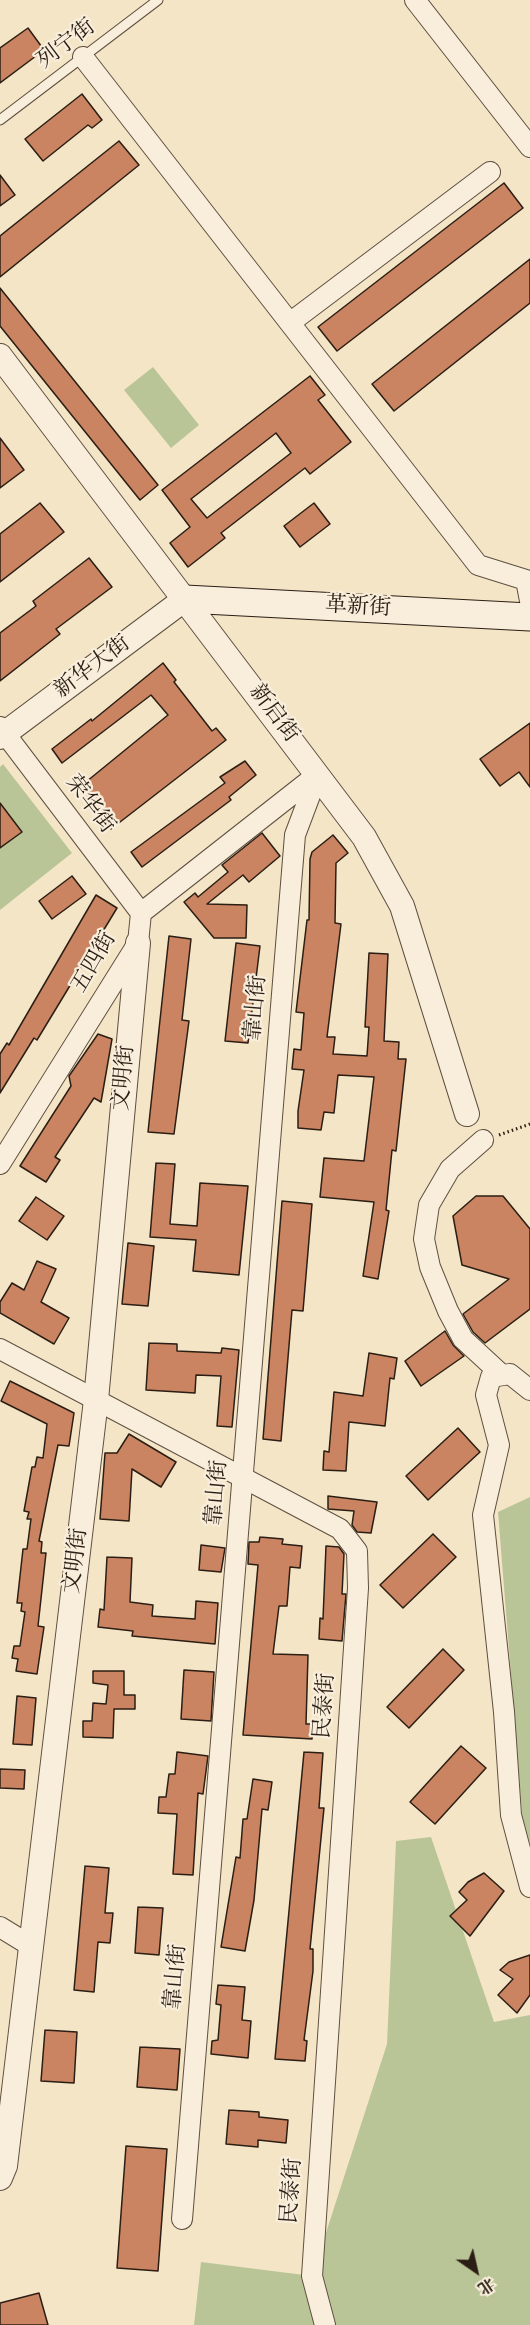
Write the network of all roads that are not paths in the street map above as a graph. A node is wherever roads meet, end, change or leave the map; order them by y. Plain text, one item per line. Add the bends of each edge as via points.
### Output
1 (158, 0) edge
2 (415, 0) edge
3 (83, 57) junction
4 (0, 120) edge
5 (530, 147) edge
6 (490, 172) dead end
7 (291, 322) junction
8 (0, 356) edge
9 (186, 599) junction
10 (530, 601) edge
11 (530, 616) edge
12 (2, 733) edge
13 (318, 774) junction
14 (141, 913) junction
15 (138, 943) junction
16 (467, 1114) dead end
17 (483, 1140) road end
18 (0, 1162) edge
19 (0, 1349) edge
20 (502, 1375) junction
21 (530, 1390) edge
22 (96, 1400) junction
23 (243, 1477) junction
24 (530, 1887) edge
25 (0, 1928) edge
26 (31, 1946) junction
27 (0, 2178) edge
28 (182, 2219) dead end
29 (325, 2325) edge

1 - 3 lane, 列宁街
2 - 5 street
3 - 4 lane, 列宁街
3 - 7 street
6 - 7 street
7 - 10 street via 478,565 526,580
8 - 9 street, 新启街
9 - 11 main road, 革新街
9 - 12 street, 新华大街
9 - 13 street, 新启街
12 - 14 street, 荣华街
13 - 14 street, 五四街
13 - 16 street, 新启街 via 364,837 402,906
13 - 23 street, 靠山街 via 295,835
14 - 15 street, 五四街
15 - 18 street, 五四街
15 - 22 street, 文明街
17 - 20 street via 450,1169 429,1205 424,1239 430,1267 464,1339
19 - 22 street, 民泰街
20 - 21 street via 510,1374
20 - 24 street via 491,1377 486,1395 500,1445 483,1515 511,1815
22 - 23 street, 民泰街
22 - 26 street, 文明街
23 - 28 street, 靠山街
23 - 29 street, 民泰街 via 340,1529 357,1551 358,1588 312,2276
25 - 26 street
26 - 27 street, 文明街 via 5,2166

